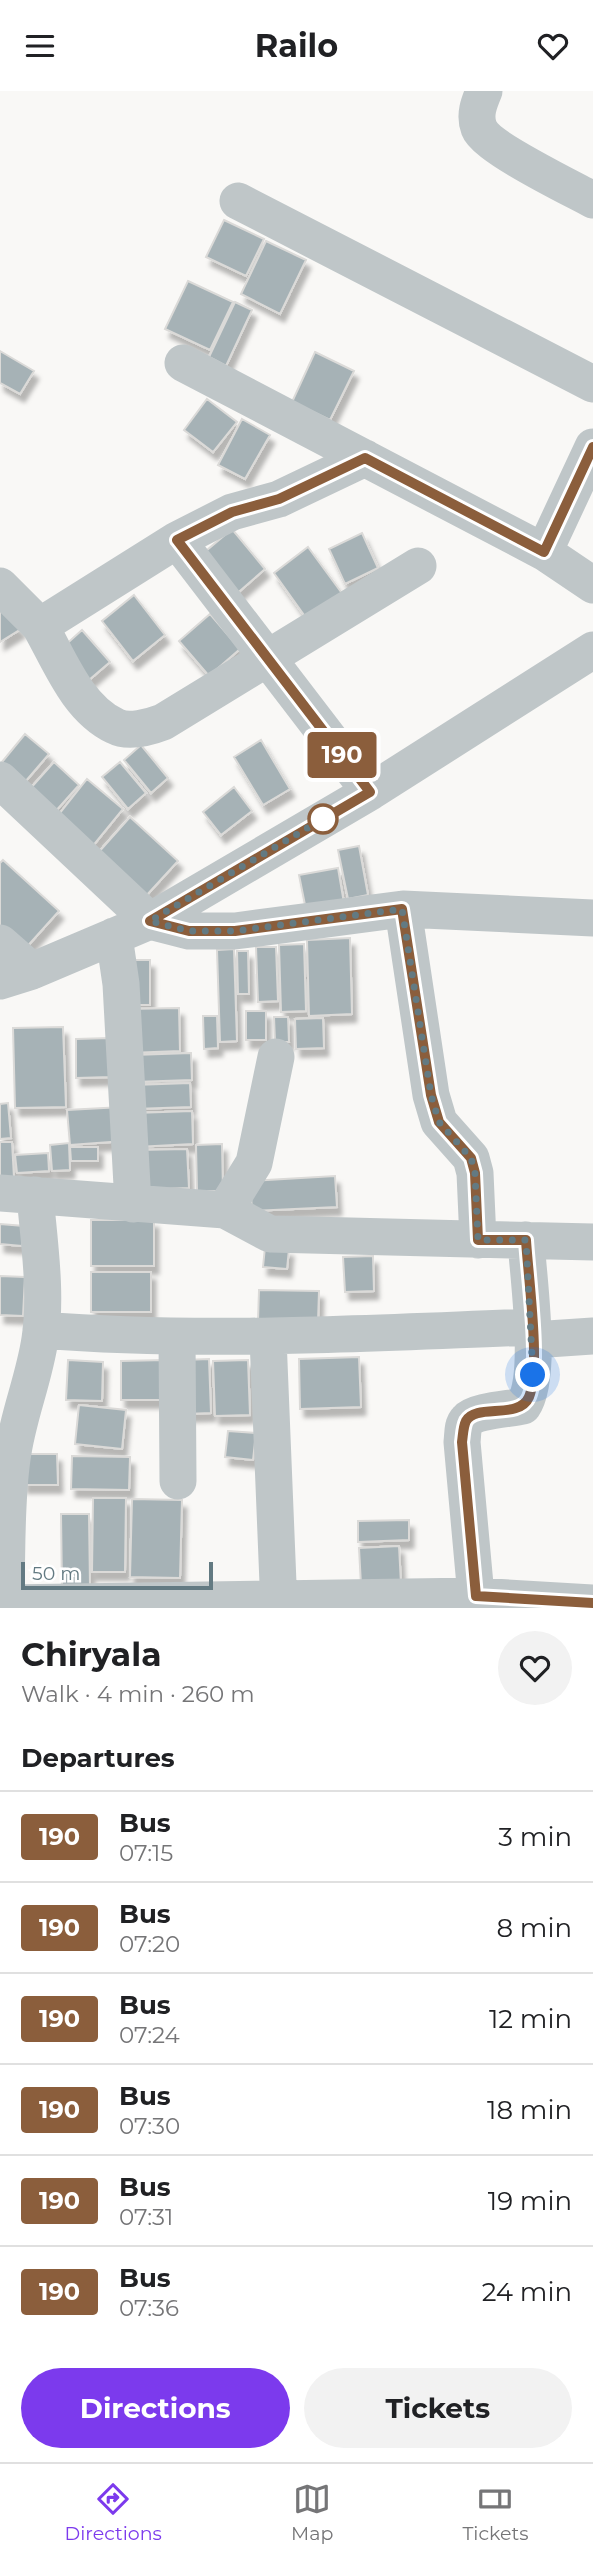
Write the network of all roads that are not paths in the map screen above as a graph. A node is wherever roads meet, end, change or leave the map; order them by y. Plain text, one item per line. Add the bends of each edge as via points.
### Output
1 (484, 91) edge
2 (593, 200) edge
3 (238, 201) dead end
4 (183, 363) dead end
5 (593, 384) edge
6 (593, 447) edge
7 (365, 458) junction
8 (177, 540) junction
9 (544, 552) junction
10 (418, 566) dead end
11 (593, 585) edge
12 (0, 586) edge
13 (40, 626) junction
14 (593, 650) edge
15 (268, 657) junction
16 (0, 780) edge
17 (370, 792) junction
18 (402, 909) junction
19 (593, 918) edge
20 (150, 921) junction
21 (114, 936) junction
22 (0, 943) edge
23 (16, 976) edge
24 (276, 1057) dead end
25 (17, 1194) edge
26 (133, 1204) junction
27 (225, 1210) junction
28 (478, 1240) junction
29 (526, 1240) junction
30 (593, 1242) edge
31 (41, 1330) junction
32 (532, 1333) junction
33 (593, 1336) edge
34 (177, 1337) junction
35 (268, 1338) junction
36 (178, 1481) dead end
37 (5, 1484) edge
38 (476, 1596) junction
39 (593, 1603) edge
40 (279, 1604) edge
41 (6, 1605) edge
42 (67, 1605) edge

1 - 2 street via 476,116 479,131 509,154
3 - 5 street
4 - 7 street
6 - 9 street
7 - 8 street via 279,499 232,512
7 - 9 street
8 - 13 street
8 - 15 street
9 - 11 street
10 - 15 street
12 - 13 street
13 - 15 street via 86,706 116,727 147,728 163,722
14 - 17 street
15 - 17 street
16 - 20 street
17 - 20 street
18 - 19 street
18 - 20 street via 235,931 189,931
18 - 28 street via 431,1095 439,1122 471,1158
20 - 21 street
21 - 23 street
21 - 26 street via 121,984
22 - 23 street
24 - 27 street via 254,1163
25 - 26 street
25 - 31 street via 40,1247
26 - 27 street
27 - 28 street via 270,1234
28 - 29 street
29 - 30 street
29 - 32 street
31 - 34 street
31 - 37 street
32 - 33 street
32 - 35 street
32 - 38 street via 529,1398 523,1406 476,1414 464,1424
34 - 35 street
34 - 36 street
35 - 40 street
37 - 41 street
38 - 39 street
38 - 40 street
40 - 42 street
41 - 42 street

